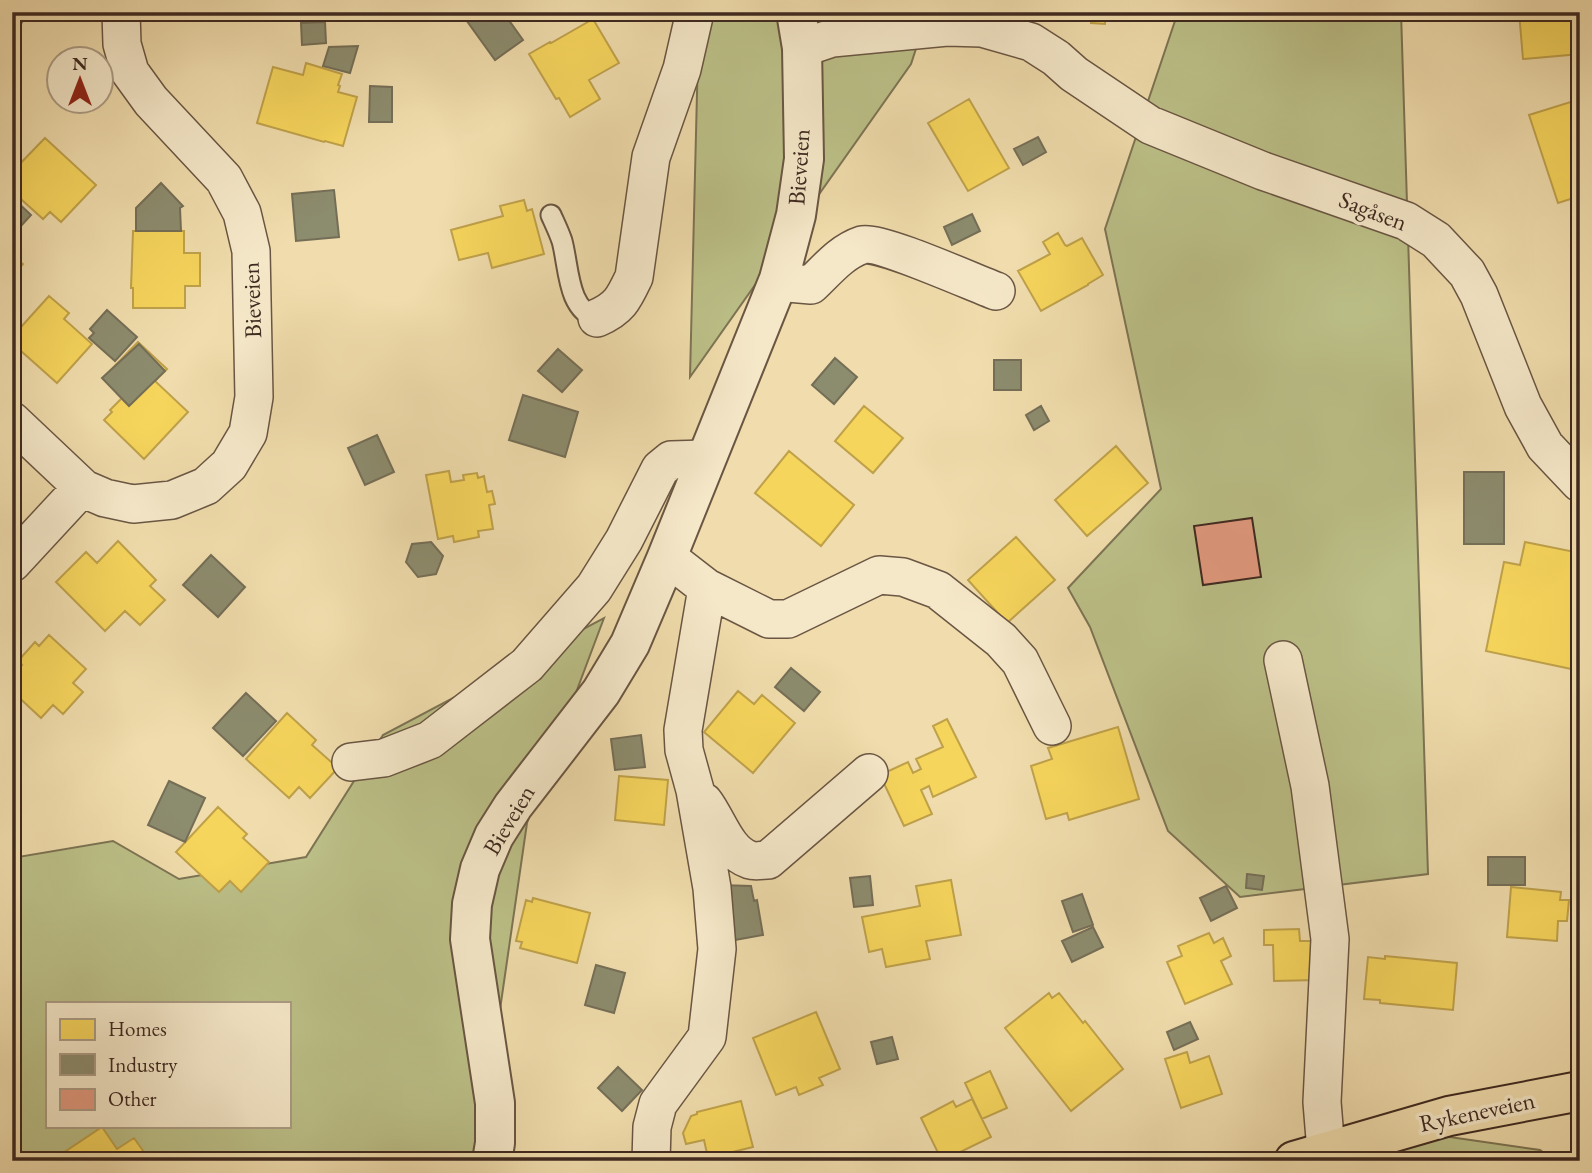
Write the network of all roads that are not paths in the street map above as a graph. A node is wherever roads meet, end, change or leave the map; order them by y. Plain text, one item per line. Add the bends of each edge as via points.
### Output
1 (121, 12) edge
2 (695, 12) edge
3 (981, 20) edge
4 (799, 30) edge
5 (1056, 58) joint
6 (551, 215) dead end
7 (779, 279) junction
8 (996, 291) dead end
9 (597, 318) joint
10 (12, 421) edge
11 (705, 459) junction
12 (1580, 483) edge
13 (84, 489) junction
14 (667, 557) junction
15 (12, 563) edge
16 (707, 588) junction
17 (1283, 660) dead end
18 (1052, 726) dead end
19 (351, 762) dead end
20 (869, 773) dead end
21 (695, 790) junction
22 (1580, 1091) edge
23 (1310, 1156) edge
24 (492, 1161) edge
25 (651, 1161) edge

1 - 13 street, Bieveien via 122,44 130,72 150,101 224,179 242,213 250,251 254,397 248,433 229,465 206,486 172,500 133,503
2 - 9 street via 682,69 651,157 634,276 613,311
3 - 4 street, Bieveien via 832,38
3 - 5 street, Bieveien
4 - 7 street, Bieveien via 803,159 796,215
5 - 12 street, Sagåsen via 1150,125 1406,221 1436,240 1479,295 1523,406 1545,446
6 - 9 lane via 578,302 588,315
7 - 8 street via 811,285 844,254 865,244 888,248
7 - 11 street, Bieveien
10 - 13 street, Bieveien
11 - 14 street, Bieveien
11 - 19 street via 671,460 660,469 594,588 527,665 430,740 384,758
13 - 15 street
14 - 16 street
14 - 24 street, Bieveien via 630,644 607,683 513,806 480,870 470,939 495,1103
16 - 18 street via 769,619 788,619 879,576 903,577 938,590 1002,640 1020,661
16 - 21 street via 683,730
17 - 23 street via 1310,786 1330,939 1322,1102
20 - 21 street via 768,860 752,861 740,855
21 - 25 street via 717,949 707,1037 658,1104
22 - 23 main road, Rykeneveien via 1449,1116

